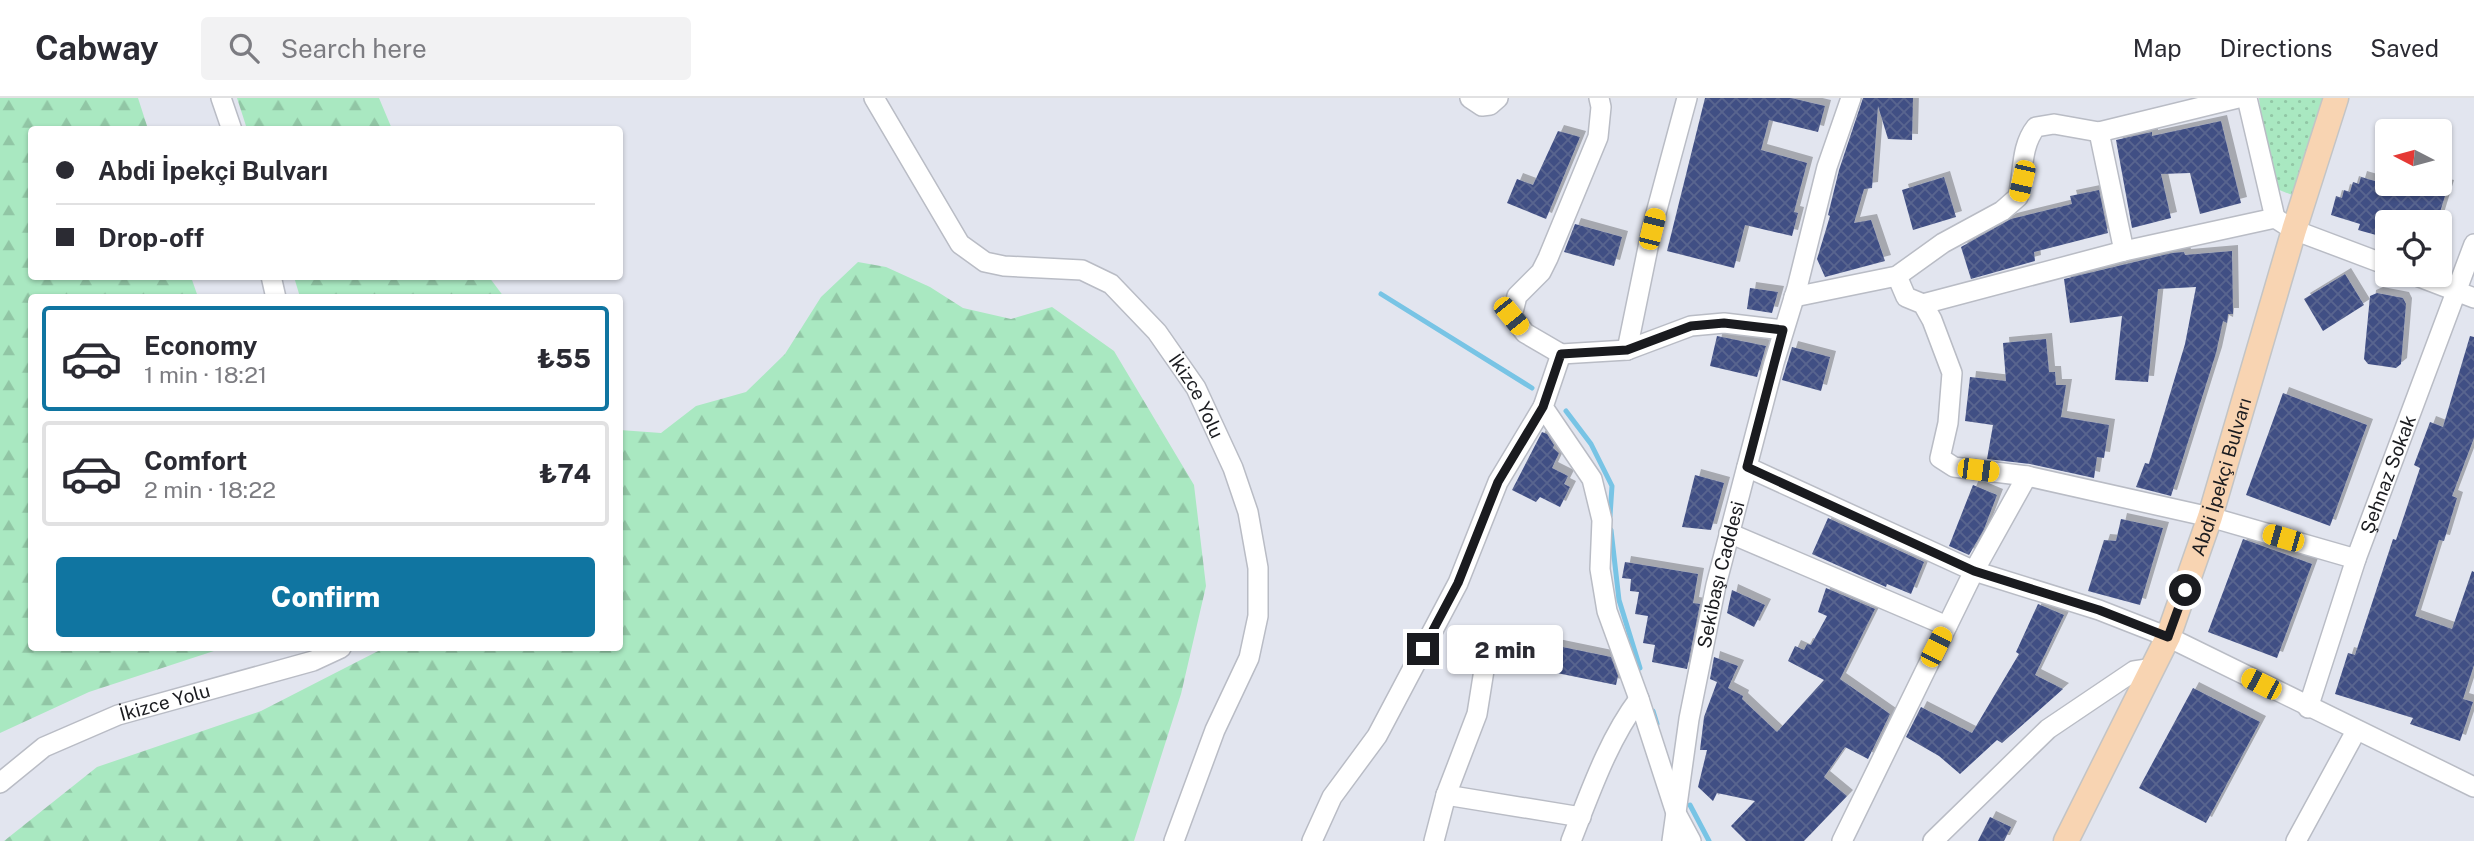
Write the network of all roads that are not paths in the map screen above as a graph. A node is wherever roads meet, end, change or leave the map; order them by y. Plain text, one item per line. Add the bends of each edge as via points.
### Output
1 (221, 98) edge
2 (874, 98) edge
3 (1470, 98) edge
4 (1498, 98) edge
5 (1599, 98) edge
6 (1687, 98) edge
7 (1851, 98) edge
8 (2238, 98) edge
9 (2247, 98) edge
10 (2336, 98) edge
11 (231, 126) edge
12 (2099, 132) junction
13 (2284, 224) junction
14 (2474, 244) edge
15 (2124, 251) junction
16 (2375, 260) edge
17 (1897, 276) junction
18 (2445, 287) edge
19 (2465, 295) edge
20 (1794, 297) junction
21 (1923, 304) junction
22 (1783, 330) junction
23 (1627, 350) junction
24 (1561, 354) junction
25 (1543, 407) junction
26 (1747, 467) junction
27 (2026, 477) junction
28 (2210, 517) junction
29 (1729, 533) junction
30 (2356, 559) junction
31 (1974, 571) junction
32 (1947, 626) junction
33 (2168, 637) junction
34 (1488, 645) dead end
35 (335, 651) edge
36 (2154, 668) junction
37 (1639, 699) junction
38 (2308, 708) junction
39 (2356, 731) junction
40 (0, 783) edge
41 (2474, 787) edge
42 (1446, 795) junction
43 (1676, 813) junction
44 (1581, 817) junction
45 (1174, 841) edge
46 (1312, 841) edge
47 (1434, 841) edge
48 (1571, 841) edge
49 (1672, 841) edge
50 (1691, 841) edge
51 (1842, 841) edge
52 (1934, 841) edge
53 (2066, 841) edge
54 (2296, 841) edge

1 - 11 street
2 - 45 street, İkizce Yolu via 960,244 985,262 1082,270 1111,284 1157,332 1196,388 1233,468 1248,512 1256,557 1258,616 1249,658 1215,730
3 - 4 street via 1482,106
5 - 24 street via 1598,137 1548,258 1517,296 1511,316 1525,333
6 - 23 street via 1652,229
7 - 20 street, Sekibaşı Caddesi via 1827,167
8 - 12 street
9 - 13 street
10 - 13 main road, Abdi İpekçi Bulvarı
12 - 15 street
12 - 17 street via 2053,124 2036,127 2025,145 2018,197
13 - 15 street
13 - 16 street
13 - 28 main road, Abdi İpekçi Bulvarı
14 - 19 street, Şehnaz Sokak
15 - 21 street
17 - 20 street
17 - 21 street via 1906,297
18 - 19 street
19 - 30 street, Şehnaz Sokak
20 - 22 street, Sekibaşı Caddesi
21 - 27 street via 1952,373 1940,458 1954,467
22 - 23 street via 1724,323 1691,326
22 - 26 street, Sekibaşı Caddesi
23 - 24 street
24 - 25 street
25 - 37 street via 1592,479 1602,520 1600,569 1607,611
25 - 46 street via 1498,482 1458,583 1377,736 1332,797
26 - 29 street, Sekibaşı Caddesi
26 - 31 street
27 - 28 street
27 - 31 street
28 - 30 street
28 - 33 main road, Abdi İpekçi Bulvarı
29 - 32 street
29 - 43 street, Sekibaşı Caddesi via 1689,719
30 - 38 street, Şehnaz Sokak
31 - 32 street
31 - 33 street
32 - 51 street
33 - 36 main road, Abdi İpekçi Bulvarı
33 - 38 street
34 - 42 street via 1477,714
35 - 40 street, İkizce Yolu via 118,715 44,747
36 - 52 street via 2134,671 2048,729
36 - 53 main road, Abdi İpekçi Bulvarı
37 - 43 street
37 - 44 street
38 - 39 street
39 - 41 street
39 - 54 street
42 - 44 street
42 - 47 street
43 - 49 street, Sekibaşı Caddesi
43 - 50 street
44 - 48 street

